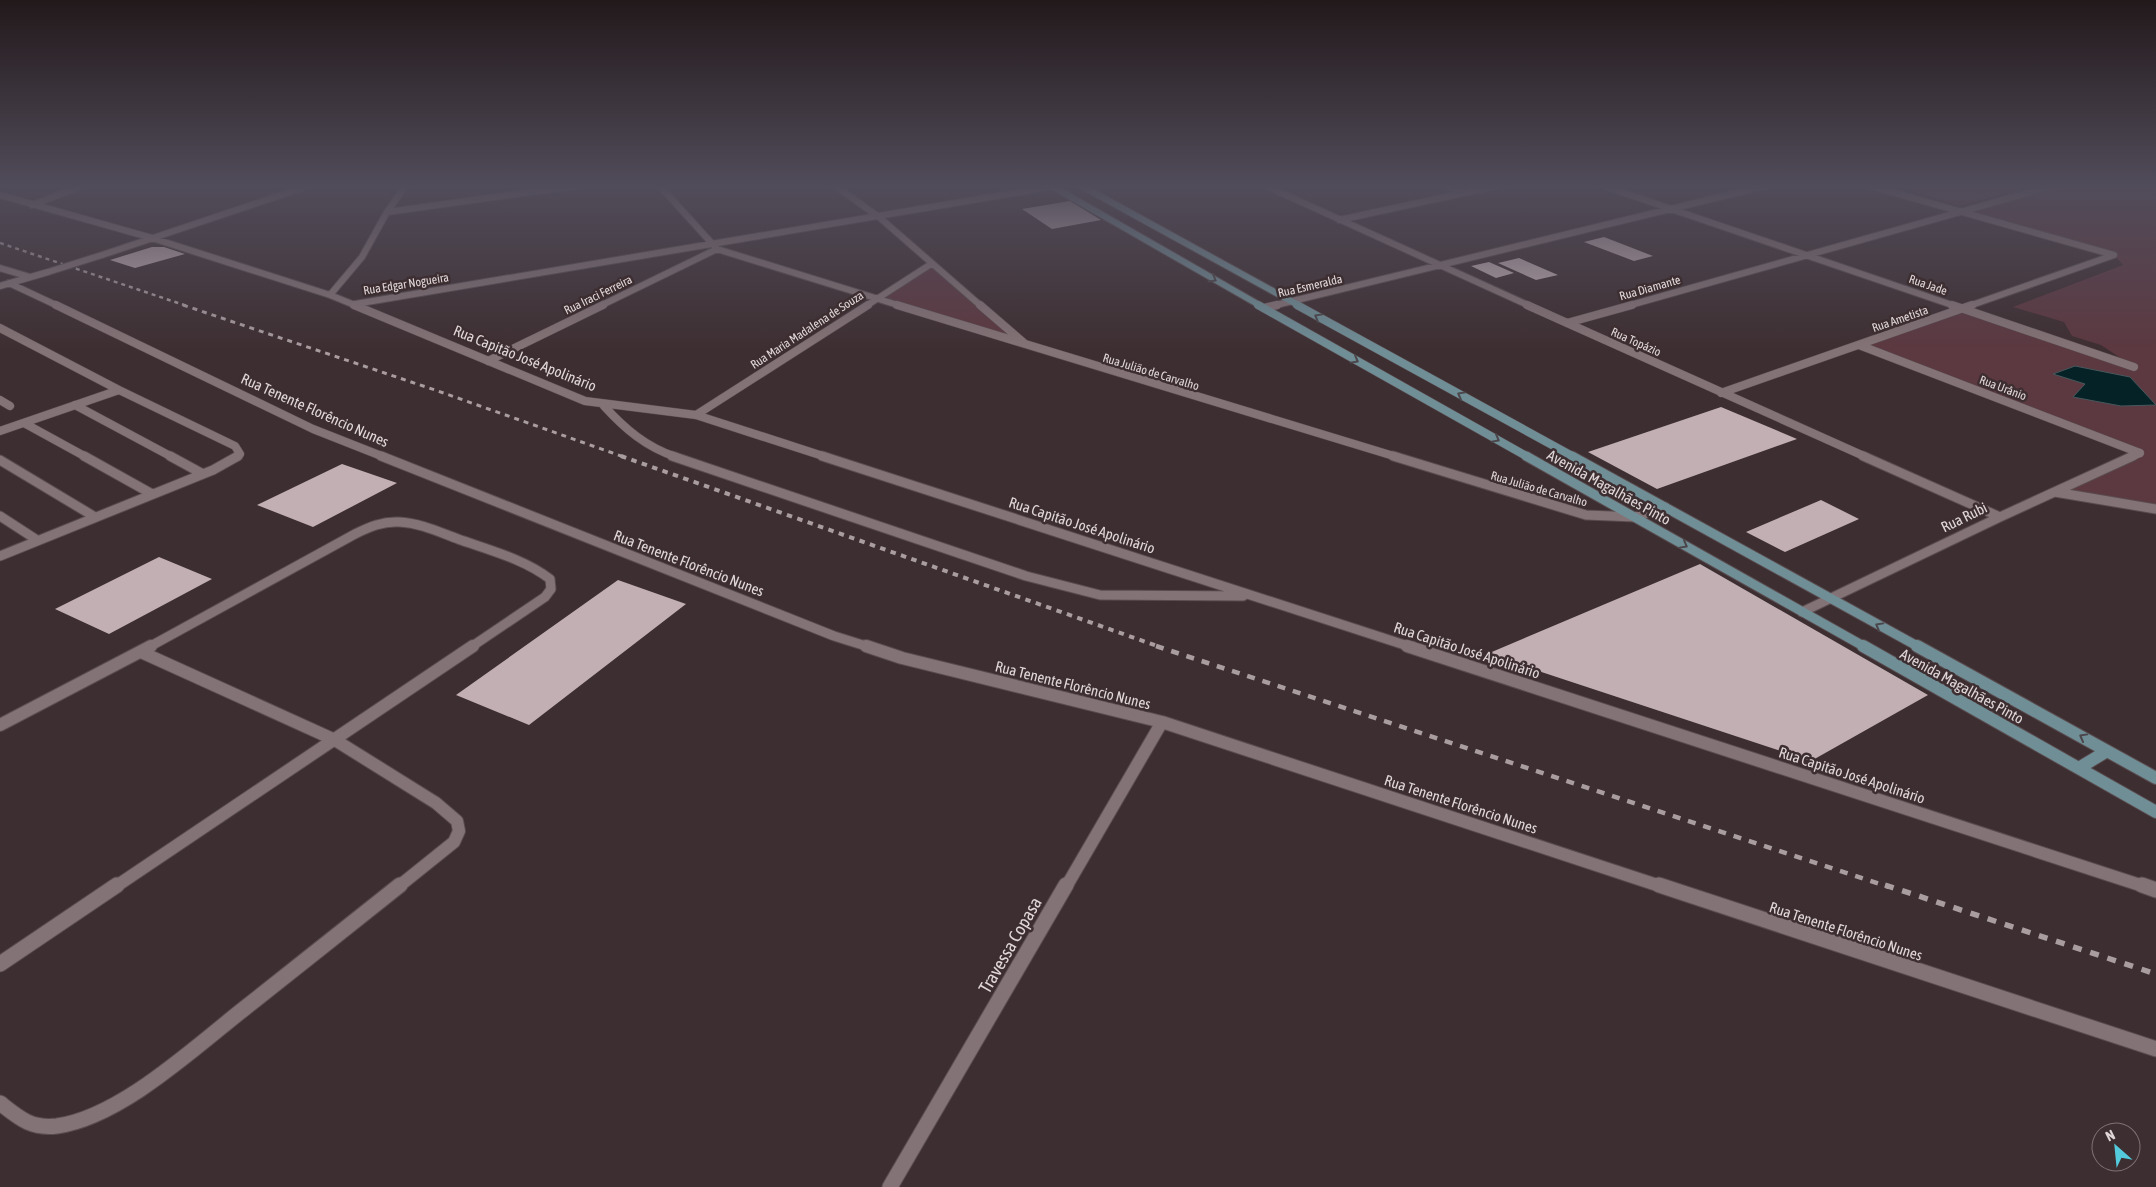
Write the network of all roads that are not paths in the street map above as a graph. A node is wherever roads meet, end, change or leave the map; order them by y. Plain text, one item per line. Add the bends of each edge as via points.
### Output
1 (145, 240) edge
2 (159, 240) edge
3 (371, 240) edge
4 (710, 240) edge
5 (752, 240) edge
6 (904, 240) edge
7 (1148, 240) edge
8 (1180, 240) edge
9 (1384, 240) edge
10 (1544, 240) edge
11 (1762, 240) edge
12 (1862, 240) edge
13 (2062, 240) edge
14 (716, 247) junction
15 (1807, 256) junction
16 (931, 264) junction
17 (1441, 266) junction
18 (0, 268) edge
19 (30, 277) junction
20 (5, 284) edge
21 (330, 295) junction
22 (877, 298) junction
23 (1291, 302) junction
24 (354, 304) junction
25 (1264, 308) junction
26 (1963, 308) junction
27 (1567, 323) junction
28 (0, 328) edge
29 (1858, 345) junction
30 (1027, 346) junction
31 (488, 361) junction
32 (2134, 367) dead end
33 (119, 390) junction
34 (1721, 393) junction
35 (0, 400) edge
36 (75, 405) junction
37 (10, 406) dead end
38 (604, 406) junction
39 (696, 415) junction
40 (24, 423) junction
41 (0, 431) edge
42 (2140, 453) joint
43 (0, 460) edge
44 (203, 474) junction
45 (2054, 492) junction
46 (152, 494) junction
47 (1665, 507) junction
48 (2156, 509) edge
49 (0, 516) edge
50 (95, 517) junction
51 (1635, 517) junction
52 (2000, 517) junction
53 (37, 540) junction
54 (0, 556) edge
55 (1253, 596) junction
56 (1829, 598) junction
57 (1802, 612) junction
58 (140, 652) junction
59 (1162, 722) junction
60 (0, 726) edge
61 (335, 740) junction
62 (2107, 751) junction
63 (2079, 768) junction
64 (2156, 778) edge
65 (2156, 812) edge
66 (2156, 890) edge
67 (0, 964) edge
68 (2156, 1049) edge
69 (0, 1103) edge
70 (890, 1187) edge

1 - 19 street, bridge
2 - 21 street, Rua Capitão José Apolinário
3 - 21 street via 362,257
4 - 14 street, Rua Julião de Carvalho
5 - 14 street, Rua Edgar Nogueira
6 - 16 street
7 -> 25 main road, Avenida Magalhães Pinto
8 - 23 main road, Avenida Magalhães Pinto
9 - 17 street, Rua Topázio
10 - 17 street, Rua Esmeralda
11 - 15 street, Rua Jade
12 - 15 street, Rua Diamante
13 - 26 street, Rua Ametista via 2114,255
14 - 22 street, Rua Julião de Carvalho
14 - 24 street, Rua Edgar Nogueira
14 - 31 street, Rua Iraci Ferreira
15 - 26 street, Rua Jade
15 - 27 street, Rua Diamante
16 - 22 street, Rua Maria Madalena de Souza
16 - 30 street
17 - 23 street, Rua Esmeralda
17 - 27 street, Rua Topázio
18 - 19 street
19 - 20 street
20 - 59 street, Rua Tenente Florêncio Nunes via 104,327 313,430 834,636 902,658
21 - 24 street, Rua Capitão José Apolinário
22 - 30 street, Rua Julião de Carvalho
22 - 39 street, Rua Maria Madalena de Souza
23 - 25 street, Rua Esmeralda
47 -> 23 main road, Avenida Magalhães Pinto
24 - 31 street, Rua Capitão José Apolinário
25 -> 51 main road, Avenida Magalhães Pinto
26 - 29 street, Rua Ametista
26 - 32 street, Rua Jade
27 - 34 street, Rua Topázio
28 - 33 street
29 - 34 street, Rua Ametista
29 - 42 street, Rua Urânio
30 - 51 street, Rua Julião de Carvalho via 1586,515
31 - 38 street, Rua Capitão José Apolinário
33 - 36 street
33 - 44 street via 239,450 236,458
34 - 52 street, Rua Topázio
35 - 37 street
36 - 40 street
36 - 44 street
38 - 39 street, Rua Capitão José Apolinário
38 - 55 street via 624,429 660,452 1026,576 1100,595
39 - 55 street, Rua Capitão José Apolinário
40 - 41 street
40 - 46 street
42 - 45 street, Rua Rubi
43 - 50 street
44 - 46 street
45 - 48 street
45 - 52 street, Rua Rubi
46 - 50 street
47 - 51 street, Rua Julião de Carvalho
47 - 56 main road, Avenida Magalhães Pinto
49 - 53 street
50 - 53 street
51 -> 57 main road, Avenida Magalhães Pinto
52 - 56 street, Rua Rubi
53 - 54 street
55 - 66 street, Rua Capitão José Apolinário
56 - 57 street, Rua Rubi
62 -> 56 main road, Avenida Magalhães Pinto
57 - 63 main road, Avenida Magalhães Pinto
58 - 60 street
58 - 61 street
58 - 61 street via 355,534 389,521 418,525 524,564 550,580 550,593 540,601
59 - 68 street, Rua Tenente Florêncio Nunes
59 - 70 street, Travessa Copasa
61 - 67 street
61 - 69 street via 448,812 457,821 459,831 454,842 159,1076 117,1103 86,1118 64,1124 41,1125 21,1120
62 - 63 main road
62 - 64 main road, Avenida Magalhães Pinto
63 - 65 main road, Avenida Magalhães Pinto

